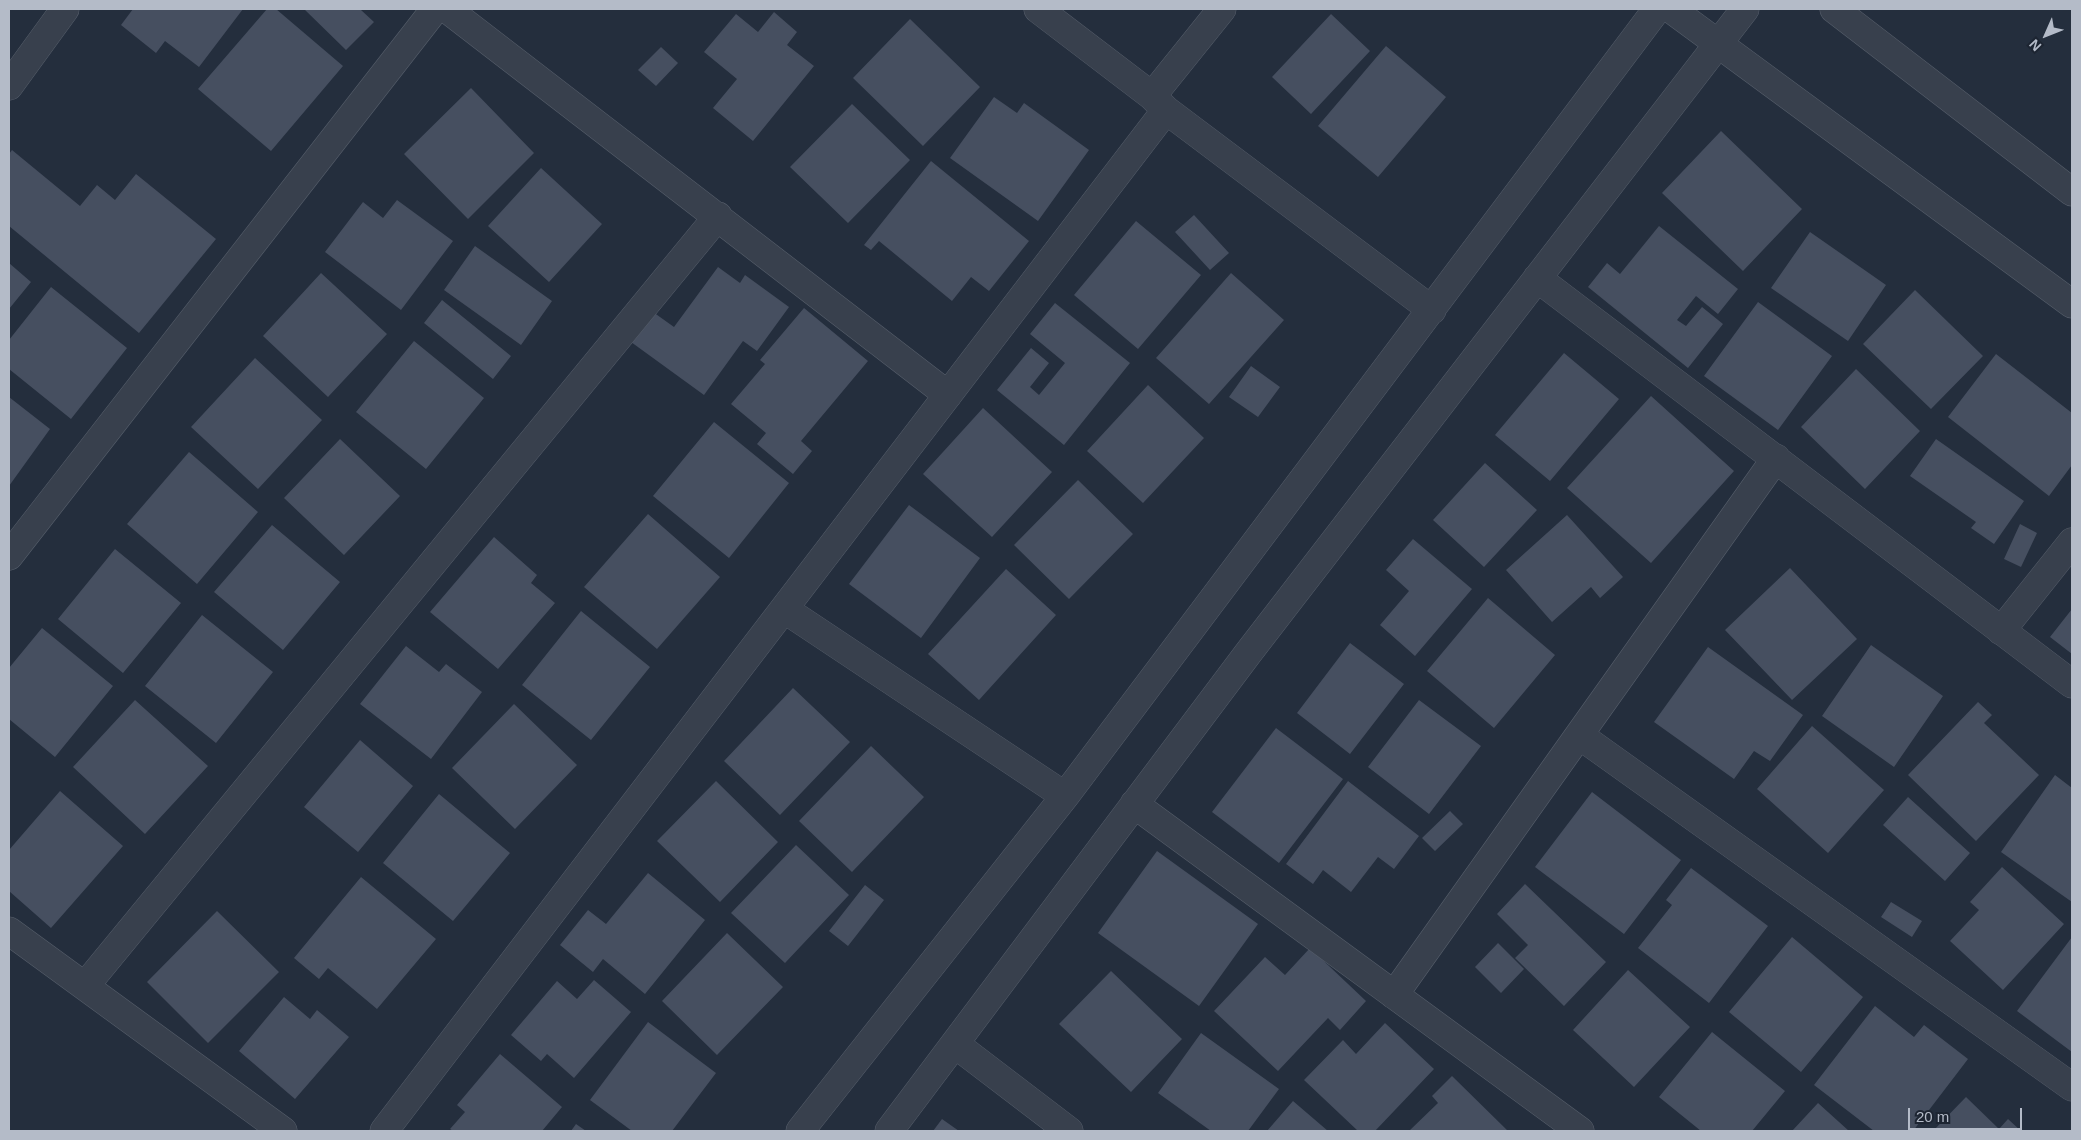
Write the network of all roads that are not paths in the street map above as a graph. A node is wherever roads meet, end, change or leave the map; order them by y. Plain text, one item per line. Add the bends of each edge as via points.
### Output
1 (65, 9) edge
2 (435, 9) edge
3 (447, 9) edge
4 (1038, 9) edge
5 (1222, 9) edge
6 (1657, 9) edge
7 (1671, 9) edge
8 (1745, 9) edge
9 (1834, 9) edge
10 (1718, 43) junction
11 (9, 86) edge
12 (1159, 103) junction
13 (2072, 192) edge
14 (718, 216) junction
15 (1537, 278) junction
16 (2072, 304) edge
17 (1432, 310) junction
18 (948, 395) junction
19 (1776, 458) junction
20 (2072, 542) edge
21 (9, 556) edge
22 (784, 610) junction
23 (2001, 631) junction
24 (2072, 684) edge
25 (1579, 735) junction
26 (1065, 796) junction
27 (1134, 804) junction
28 (9, 931) edge
29 (85, 986) junction
30 (1394, 995) junction
31 (955, 1044) junction
32 (2072, 1087) edge
33 (283, 1131) edge
34 (384, 1131) edge
35 (800, 1131) edge
36 (889, 1131) edge
37 (1069, 1131) edge
38 (1580, 1131) edge

1 - 11 street
2 - 21 street
3 - 14 street
4 - 12 street
5 - 12 street
6 - 17 street
7 - 10 street
8 - 10 street
9 - 13 street
10 - 15 street
10 - 16 street
12 - 17 street
12 - 18 street
14 - 18 street
14 - 29 street
15 - 19 street
15 - 27 street
17 - 26 street
18 - 22 street
19 - 23 street
19 - 25 street
20 - 23 street
22 - 26 street
22 - 34 street
23 - 24 street
25 - 30 street
25 - 32 street
26 - 35 street
27 - 30 street
27 - 31 street
28 - 29 street
29 - 33 street
30 - 38 street
31 - 36 street
31 - 37 street

